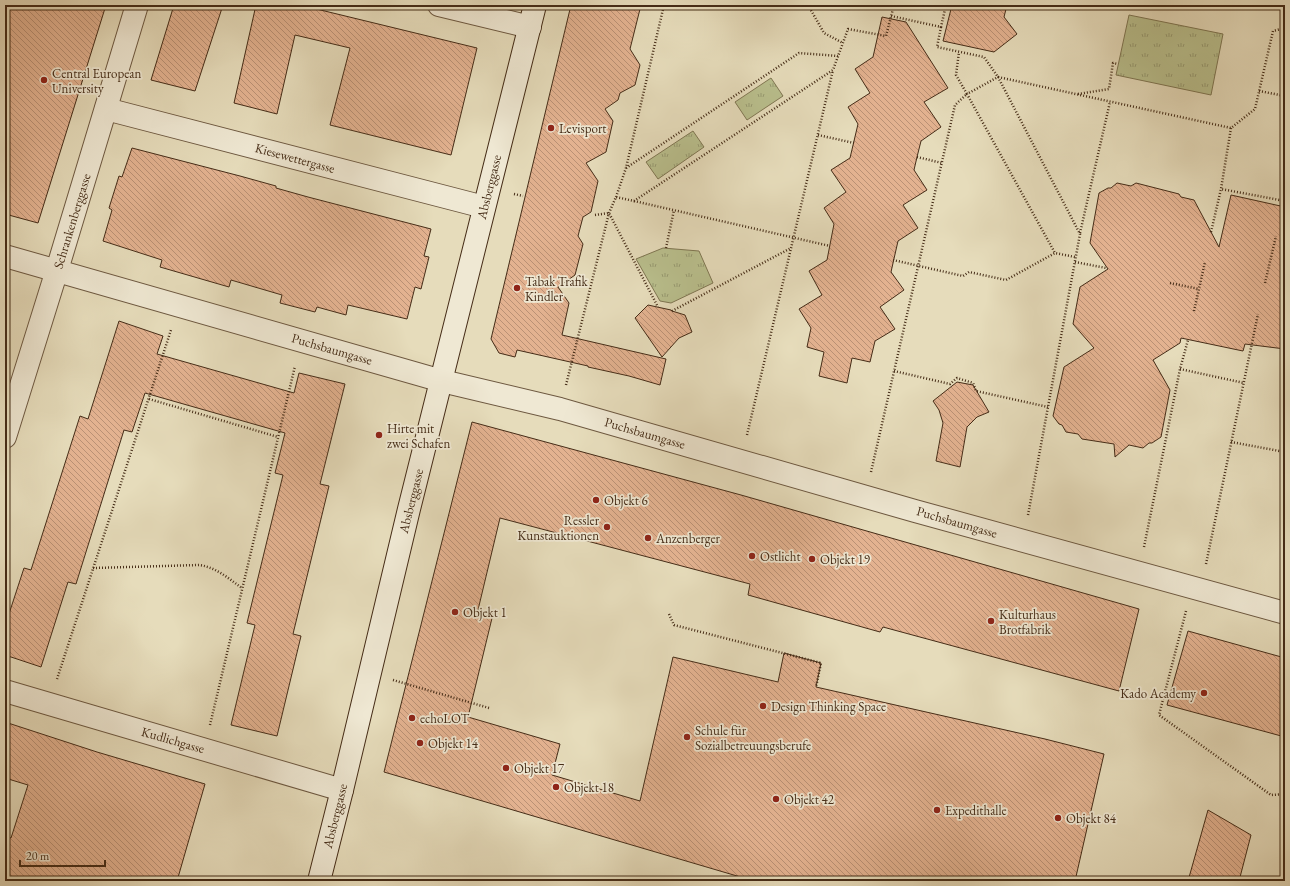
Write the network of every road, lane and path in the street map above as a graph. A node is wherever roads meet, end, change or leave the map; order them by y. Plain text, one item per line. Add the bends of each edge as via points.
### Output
1 (137, 5) edge
2 (439, 5) edge
3 (535, 5) edge
4 (664, 5) edge
5 (808, 5) edge
6 (894, 5) edge
7 (946, 5) edge
8 (891, 16) junction
9 (530, 27) junction
10 (941, 27) junction
11 (1285, 28) edge
12 (843, 43) junction
13 (959, 52) junction
14 (838, 56) junction
15 (1118, 64) dead end
16 (833, 70) junction
17 (998, 77) junction
18 (1259, 91) junction
19 (967, 94) junction
20 (1076, 94) junction
21 (1285, 96) edge
22 (1110, 101) junction
23 (106, 108) junction
24 (1231, 128) junction
25 (818, 135) junction
26 (854, 143) dead end
27 (917, 157) dead end
28 (942, 163) junction
29 (626, 168) junction
30 (1220, 189) junction
31 (616, 197) junction
32 (634, 200) junction
33 (1284, 201) edge
34 (1282, 206) dead end
35 (484, 207) junction
36 (674, 210) junction
37 (609, 213) junction
38 (595, 215) dead end
39 (1211, 232) dead end
40 (1080, 234) junction
41 (1276, 236) dead end
42 (794, 238) junction
43 (830, 246) dead end
44 (666, 248) dead end
45 (791, 248) junction
46 (1055, 253) junction
47 (5, 256) edge
48 (1075, 257) junction
49 (893, 260) dead end
50 (1075, 262) junction
51 (1205, 262) dead end
52 (919, 265) junction
53 (1106, 268) dead end
54 (57, 270) junction
55 (1170, 282) dead end
56 (1265, 283) dead end
57 (1199, 289) junction
58 (179, 305) junction
59 (658, 307) dead end
60 (1194, 310) dead end
61 (672, 312) dead end
62 (1258, 314) dead end
63 (301, 340) junction
64 (1188, 340) dead end
65 (1180, 369) junction
66 (894, 371) junction
67 (442, 381) junction
68 (1244, 383) junction
69 (148, 399) junction
70 (1048, 407) junction
71 (560, 409) junction
72 (5, 437) edge
73 (278, 437) junction
74 (1231, 442) junction
75 (1285, 452) edge
76 (741, 461) junction
77 (865, 496) junction
78 (1023, 541) junction
79 (93, 568) junction
80 (1139, 573) junction
81 (242, 588) junction
82 (1196, 589) junction
83 (1285, 613) edge
84 (669, 614) dead end
85 (370, 673) junction
86 (816, 687) dead end
87 (5, 690) edge
88 (49, 704) junction
89 (489, 708) dead end
90 (204, 750) junction
91 (342, 790) junction
92 (1285, 794) edge
93 (318, 881) edge

1 - 23 street, Schrankenberggasse
2 - 9 street
3 - 9 street, Absberggasse
4 - 29 path
5 - 12 path via 824,33
6 - 8 path
7 - 10 path
8 - 10 path
8 - 12 path via 886,36 848,29
9 - 35 street, Absberggasse
10 - 13 path via 937,47
11 - 18 path via 1273,31
12 - 14 path
13 - 17 path via 984,57
13 - 19 path via 956,75
14 - 16 path
14 - 29 path via 799,53
15 - 20 path via 1113,63 1109,89
16 - 25 path
16 - 32 path
17 - 19 path
17 - 20 path
17 - 40 path
18 - 21 path
18 - 24 path via 1255,109
19 - 28 path via 955,105
19 - 46 path
20 - 22 path
22 - 24 path
22 - 40 path
23 - 35 street, Kiesewettergasse
23 - 54 street, Schrankenberggasse
24 - 30 path
25 - 26 path
25 - 42 path
27 - 28 path
28 - 52 path
29 - 31 path
30 - 33 path
30 - 39 path
31 - 32 path
31 - 37 path
32 - 36 path
33 - 34 path
35 - 67 street, Absberggasse
36 - 42 path
36 - 44 path
37 - 38 path
37 - 59 path
37 - 71 path
40 - 48 path
41 - 56 path
42 - 43 path
42 - 45 path
45 - 61 path
45 - 76 path
46 - 48 path
46 - 52 path via 1006,280 969,272 963,276
47 - 54 street, Puchsbaumgasse
48 - 50 path
49 - 52 path
50 - 53 path
50 - 70 path
51 - 57 path
52 - 66 path
54 - 58 street, Puchsbaumgasse
54 - 72 street, Schrankenberggasse
55 - 57 path
57 - 60 path
58 - 63 street, Puchsbaumgasse
58 - 69 path
62 - 68 path
63 - 67 street, Puchsbaumgasse
63 - 73 path
64 - 65 path
65 - 68 path
65 - 80 path
66 - 70 path via 950,384 957,378 973,383 976,391
66 - 77 path
67 - 71 street, Puchsbaumgasse
67 - 85 street, Absberggasse
68 - 74 path
69 - 73 path
69 - 79 path
70 - 78 path
71 - 76 street, Puchsbaumgasse
73 - 81 path
74 - 75 path
74 - 82 path
76 - 77 street, Puchsbaumgasse
77 - 78 street, Puchsbaumgasse
78 - 80 street, Puchsbaumgasse
79 - 81 path via 208,566
79 - 88 path
80 - 82 street, Puchsbaumgasse
81 - 90 path
82 - 83 street, Puchsbaumgasse
82 - 92 path via 1159,716 1271,795
84 - 86 path via 674,625 821,663
85 - 89 path
85 - 91 street, Absberggasse
87 - 88 street, Kudlichgasse
88 - 90 street, Kudlichgasse
90 - 91 street, Kudlichgasse
91 - 93 street, Absberggasse

